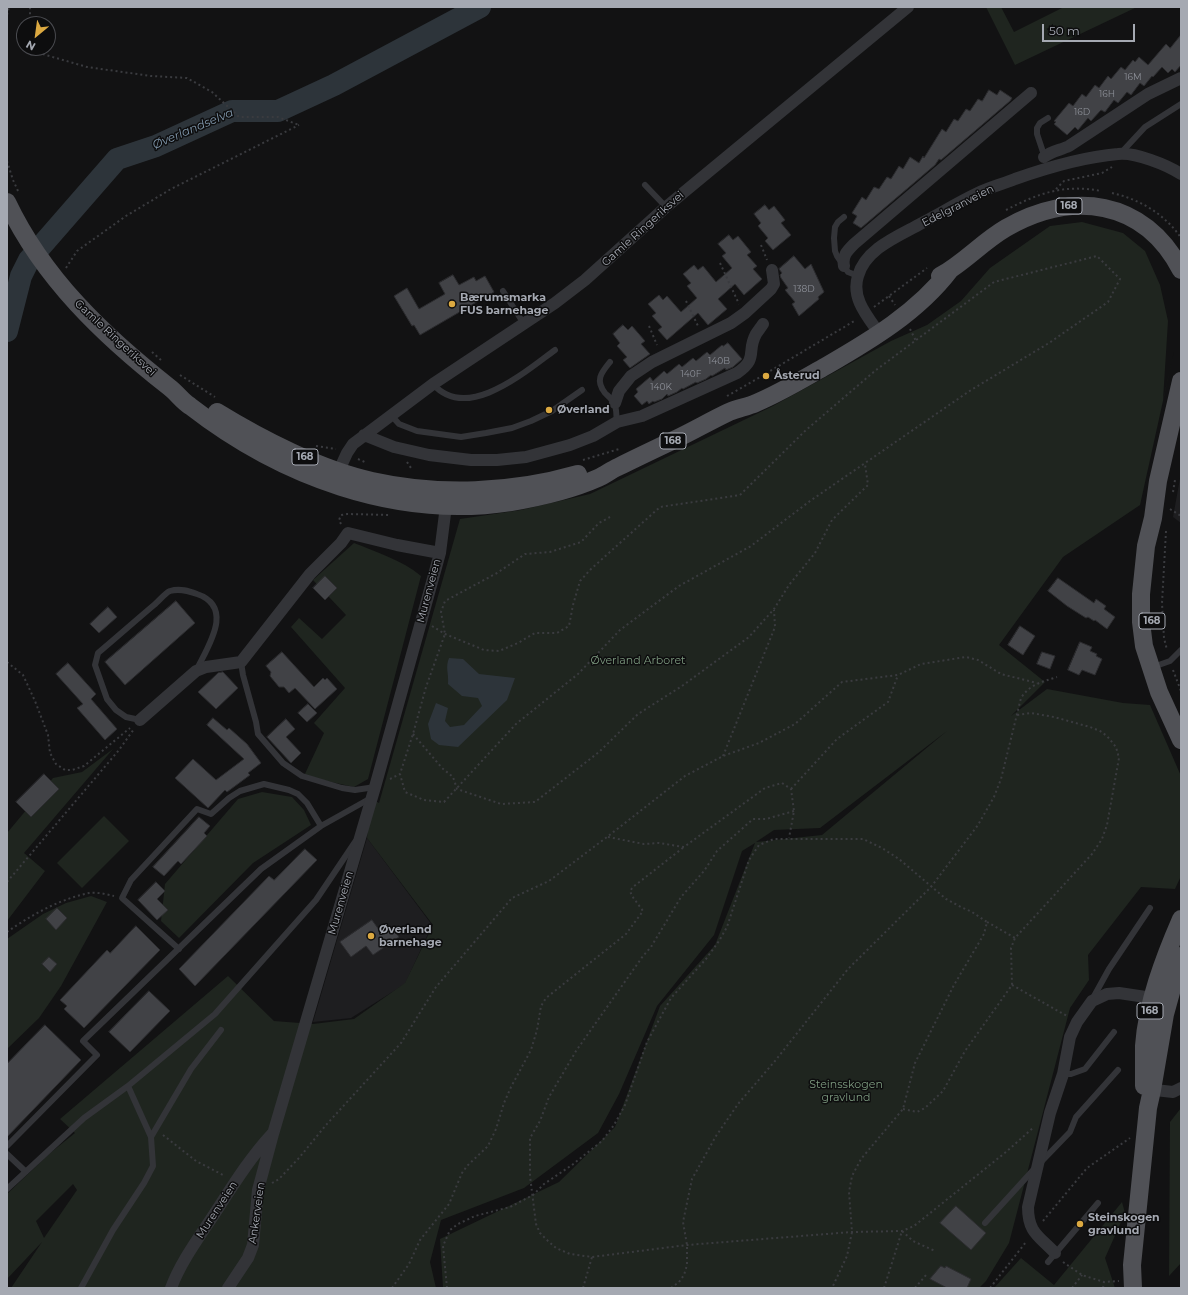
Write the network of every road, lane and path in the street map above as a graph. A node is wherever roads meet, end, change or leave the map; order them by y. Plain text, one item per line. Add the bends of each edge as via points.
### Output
1 (9, 7) edge
2 (908, 7) edge
3 (7, 15) edge
4 (49, 56) edge
5 (1181, 78) edge
6 (1031, 93) dead end
7 (1181, 104) edge
8 (1048, 118) dead end
9 (1120, 154) junction
10 (1046, 162) junction
11 (1181, 174) edge
12 (645, 185) dead end
13 (1055, 190) dead end
14 (7, 202) edge
15 (666, 207) junction
16 (844, 217) dead end
17 (761, 245) dead end
18 (720, 263) dead end
19 (844, 266) junction
20 (772, 270) joint
21 (1181, 270) edge
22 (58, 271) junction
23 (858, 276) junction
24 (503, 292) dead end
25 (686, 300) dead end
26 (745, 313) junction
27 (524, 324) junction
28 (763, 324) dead end
29 (649, 326) dead end
30 (876, 328) junction
31 (703, 336) junction
32 (149, 350) dead end
33 (556, 350) dead end
34 (662, 356) junction
35 (161, 360) dead end
36 (610, 362) dead end
37 (1181, 381) edge
38 (177, 382) junction
39 (433, 384) junction
40 (582, 390) dead end
41 (217, 398) dead end
42 (615, 403) junction
43 (391, 415) junction
44 (617, 422) junction
45 (364, 435) junction
46 (316, 446) dead end
47 (346, 453) junction
48 (865, 464) junction
49 (1176, 473) dead end
50 (336, 478) junction
51 (1173, 494) dead end
52 (447, 498) junction
53 (393, 515) dead end
54 (1181, 516) edge
55 (610, 517) dead end
56 (1161, 517) junction
57 (1167, 530) dead end
58 (348, 533) junction
59 (440, 553) junction
60 (774, 609) junction
61 (421, 622) junction
62 (445, 634) junction
63 (1181, 650) edge
64 (7, 662) edge
65 (242, 662) junction
66 (1160, 665) junction
67 (196, 671) junction
68 (898, 675) junction
69 (1057, 677) dead end
70 (1038, 683) junction
71 (1181, 691) edge
72 (1017, 715) junction
73 (1181, 718) edge
74 (140, 720) junction
75 (414, 734) junction
76 (1181, 740) edge
77 (723, 756) junction
78 (457, 789) junction
79 (791, 789) junction
80 (373, 792) junction
81 (794, 811) junction
82 (321, 826) junction
83 (361, 832) junction
84 (608, 837) junction
85 (789, 838) junction
86 (684, 847) junction
87 (7, 882) edge
88 (931, 887) junction
89 (122, 898) junction
90 (1150, 908) dead end
91 (1181, 919) edge
92 (987, 922) junction
93 (7, 932) edge
94 (1015, 938) junction
95 (179, 949) junction
96 (1181, 956) edge
97 (1012, 985) junction
98 (1161, 999) junction
99 (1092, 1001) junction
100 (1077, 1022) junction
101 (221, 1030) dead end
102 (1114, 1032) dead end
103 (1118, 1070) dead end
104 (1063, 1074) junction
105 (128, 1086) junction
106 (1181, 1088) edge
107 (1148, 1090) junction
108 (903, 1109) junction
109 (1050, 1113) junction
110 (1146, 1127) junction
111 (155, 1129) junction
112 (273, 1134) junction
113 (151, 1137) junction
114 (7, 1146) edge
115 (7, 1154) edge
116 (1039, 1164) junction
117 (25, 1171) junction
118 (235, 1182) junction
119 (7, 1189) edge
120 (258, 1190) junction
121 (532, 1195) junction
122 (1098, 1203) dead end
123 (985, 1223) dead end
124 (902, 1231) junction
125 (852, 1232) junction
126 (1034, 1232) junction
127 (687, 1245) junction
128 (935, 1251) dead end
129 (592, 1257) junction
130 (1052, 1258) junction
131 (926, 1275) dead end
132 (1082, 1275) junction
133 (1104, 1282) junction
134 (1132, 1284) edge
135 (80, 1288) edge
136 (170, 1288) edge
137 (228, 1288) edge
138 (392, 1288) edge
139 (447, 1288) edge
140 (583, 1288) edge
141 (671, 1288) edge
142 (832, 1288) edge
143 (884, 1288) edge
144 (915, 1288) edge
145 (990, 1288) edge
146 (1072, 1288) edge
147 (1103, 1288) edge

1 - 3 path
2 - 15 street, Gamle Ringeriksvei
4 - 22 path via 87,67 151,76 188,78 212,92 239,117 278,117 299,125 171,189 126,216 77,251
5 - 10 street via 1148,94 1069,146 1048,153
6 - 19 street via 854,244 845,254
7 - 9 lane via 1145,126
8 - 10 lane via 1040,123 1037,131
9 - 10 street, Edelgranveien
9 - 11 street, Edelgranveien via 1148,159
9 - 13 path via 1111,168 1102,173 1064,181
10 - 23 street, Edelgranveien via 979,192 892,240 869,257
12 - 15 lane
14 - 22 main road, Gamle Ringeriksvei / 168 via 26,239
15 - 27 street, Gamle Ringeriksvei via 585,280
16 - 19 lane via 836,225 834,238 837,256
17 - 20 path
18 - 26 path
19 - 23 lane via 848,272
20 - 26 street via 774,284 771,289
21 - 30 main road, Gamle Ringeriksvei / 168 via 1161,241 1146,227 1119,212 1086,206 1057,208 1026,218 999,233 950,270 938,287 904,316
22 - 38 main road, Gamle Ringeriksvei / 168 via 72,299 98,326 125,351
23 - 30 street, Edelgranveien via 860,304
24 - 27 lane
25 - 31 path
26 - 31 street via 731,323
27 - 39 street, Gamle Ringeriksvei
28 - 44 street via 755,334 750,360 746,367 642,416
29 - 34 path
30 - 52 main road, Gamle Ringeriksvei / 168 via 859,347 795,384 732,411 614,468
31 - 34 street
32 - 35 path
33 - 39 lane via 515,379 484,395 456,397 439,391
34 - 42 street via 631,376 619,391
36 - 42 lane via 599,378 604,392
37 - 56 main road, 168 via 1158,482
38 - 41 path
38 - 50 main road, Gamle Ringeriksvei / 168 via 187,405 259,452 304,474
39 - 43 street, Gamle Ringeriksvei
40 - 43 lane via 531,422 461,437 417,431 399,424
42 - 44 lane
43 - 45 street, Gamle Ringeriksvei
44 - 45 street via 593,436 570,445 526,457 497,460 429,455 394,447
45 - 47 street, Gamle Ringeriksvei
46 - 47 path
47 - 50 street, Gamle Ringeriksvei
48 - 60 path via 868,485 832,520 815,553 789,585
48 - 62 path via 971,390 1049,343 1108,302 1120,279 1097,256 994,282 876,370 806,430 740,495 660,507 580,581 569,626 557,633 535,633 499,651 484,650
48 - 78 path via 750,546 679,586 620,630 578,674 516,724
49 - 51 path
50 - 52 main road, Gamle Ringeriksvei / 168 via 357,492 381,497
52 - 59 street, Murenveien
53 - 58 path via 341,515 339,520
54 - 56 path via 1170,509
55 - 62 path via 599,523 581,542 550,552 525,554 445,601 441,612
56 - 66 main road, 168 via 1146,546 1141,594 1144,646
57 - 66 path via 1162,603 1164,638
58 - 59 street
58 - 65 street via 310,574
59 - 61 street, Murenveien
60 - 77 path via 775,627
60 - 78 path via 749,636 682,686 638,714 599,752 536,802 501,804
61 - 62 path via 430,624
61 - 80 street, Murenveien
62 - 75 path via 426,687
63 - 66 lane
64 - 74 path via 23,675 48,735 50,753 56,764 65,770 84,766
65 - 67 street via 206,667
65 - 80 lane via 258,734 283,763 302,776 342,788
66 - 71 path
66 - 73 main road, 168 via 1167,689
66 - 76 main road, 168 via 1158,692
67 - 74 street
67 - 74 lane via 217,625 217,614 212,603 201,595 186,590 170,591 98,653 95,665 107,699 126,717
68 - 70 path via 920,664 966,657 978,660 1001,674
68 - 77 path via 842,682 795,724 759,743
68 - 79 path via 888,702 837,739
69 - 70 path
70 - 72 path via 1021,698
72 - 88 path via 994,797 978,826
72 - 94 path via 1031,713 1054,717 1100,732 1116,747 1119,758 1107,825 1102,839 1092,854
74 - 87 path via 119,750
75 - 78 path via 442,768 453,777
75 - 78 path via 400,774 405,792 424,800 444,802
77 - 84 path via 685,776
79 - 81 path
79 - 86 path via 782,783 765,788
80 - 82 lane
80 - 83 street, Murenveien
81 - 85 path
81 - 121 path via 766,819 753,819 717,852 681,897 651,947 576,1051 549,1097 530,1138
82 - 89 lane via 307,804 298,794 289,790 264,784 240,791 211,814 197,809 131,880
82 - 95 lane via 261,869
83 - 105 lane via 316,900 215,1014
83 - 112 street, Murenveien
84 - 86 path via 644,844 659,843
84 - 120 path via 549,880 512,898 436,987 401,1043 279,1179
85 - 88 path via 863,839 899,858
85 - 121 path via 774,839 759,845 749,860 726,927 706,959 671,998 647,1042 625,1105 614,1125 602,1141
86 - 138 path via 630,891 643,911 626,934 546,998 541,1006 538,1030 531,1050 511,1087 488,1146 462,1173 449,1204 420,1240 409,1264
88 - 92 path via 946,899
88 - 127 path via 848,969 738,1104 716,1136 692,1179 683,1222
89 - 93 path via 90,893 64,900
89 - 95 lane
90 - 99 lane via 1109,969
91 - 98 main road, 168 via 1164,961
92 - 94 path
92 - 108 path via 984,934 954,985 915,1063
94 - 97 path via 1010,957
95 - 114 lane via 83,1041 97,1056
96 - 98 main road, 168
97 - 100 path
97 - 108 path via 965,1051 943,1091 917,1112
98 - 99 street via 1119,993 1107,994
98 - 107 main road, 168 via 1161,1035
99 - 100 street
100 - 104 street via 1070,1037
101 - 111 lane via 191,1069
102 - 104 lane via 1085,1069
103 - 116 lane via 1076,1117 1070,1132
104 - 109 street
105 - 113 lane
105 - 117 lane via 84,1118
106 - 107 street via 1173,1092
107 - 110 main road, 168
108 - 125 path via 861,1159 852,1176 849,1192
109 - 116 street
109 - 124 path via 914,1226
110 - 126 path via 1087,1168
110 - 134 main road, 168
111 - 113 lane
111 - 118 path via 196,1161
112 - 118 street, Murenveien via 256,1152
112 - 120 street, Ankerveien
113 - 135 lane via 153,1166 112,1230
115 - 117 lane
116 - 123 lane
116 - 126 street via 1028,1207 1028,1219
117 - 119 lane
118 - 136 street, Murenveien via 187,1255
120 - 137 street, Ankerveien via 253,1246
121 - 129 path via 536,1224 548,1242 570,1254
121 - 139 path via 510,1207 475,1216 450,1230 443,1246
122 - 130 lane
124 - 125 path
124 - 128 path via 913,1241
124 - 143 path
125 - 127 path
125 - 142 path via 847,1256
126 - 130 street
126 - 145 path
127 - 129 path
127 - 141 path via 684,1275
129 - 140 path
130 - 132 path
131 - 144 path
132 - 133 path
132 - 146 path
133 - 134 path
133 - 147 path

